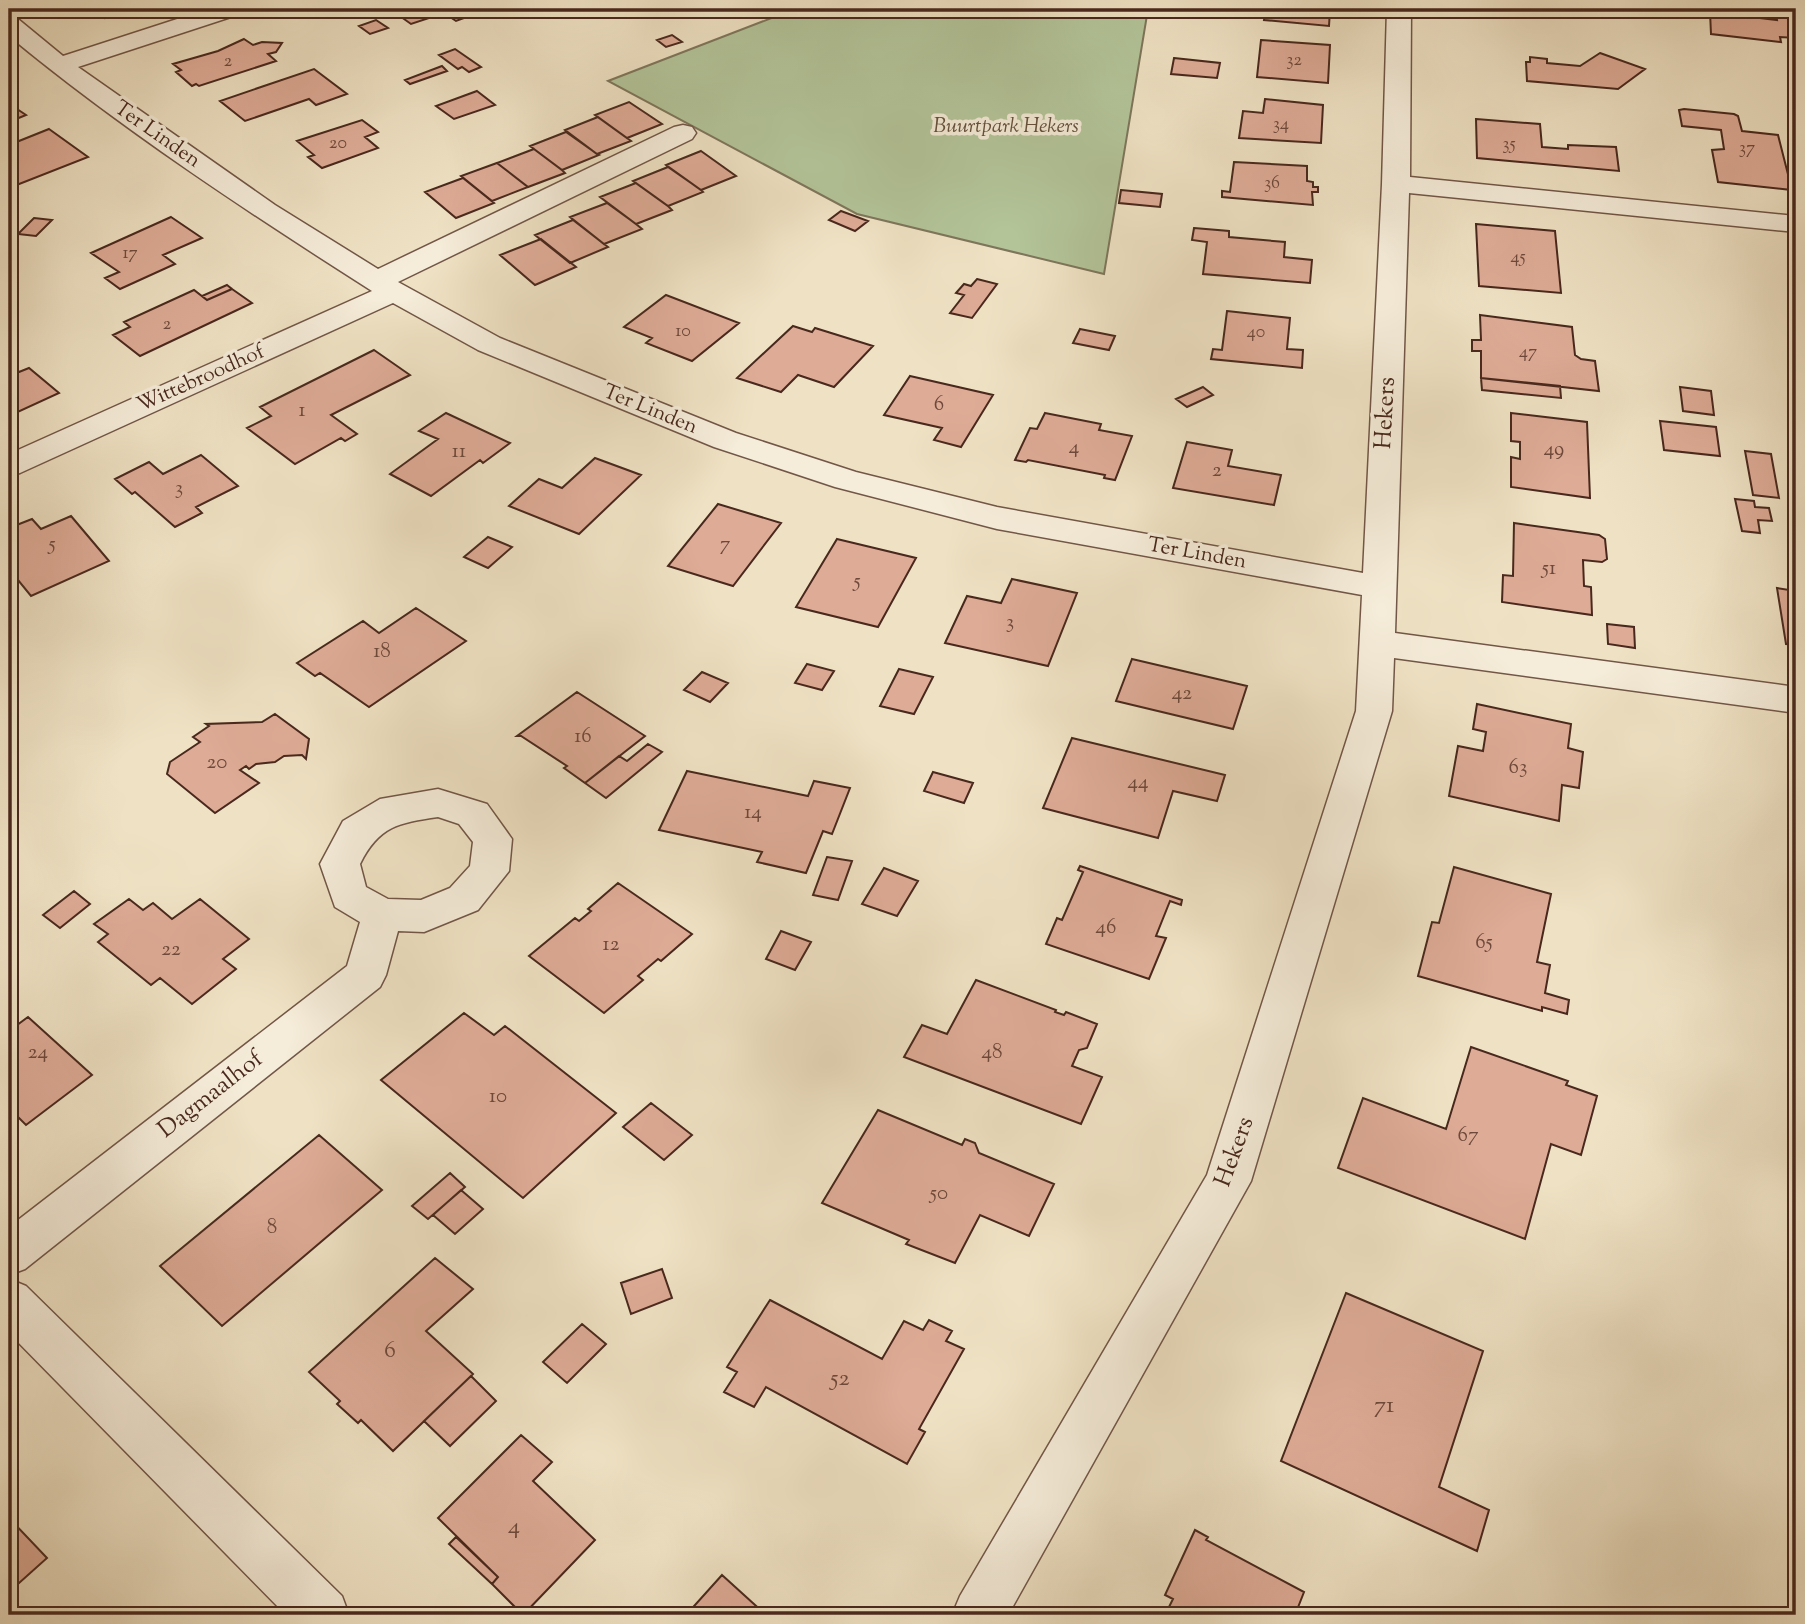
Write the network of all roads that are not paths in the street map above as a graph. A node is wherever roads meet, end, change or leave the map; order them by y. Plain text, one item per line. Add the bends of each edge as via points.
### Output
1 (232, 9) edge
2 (1399, 9) edge
3 (9, 24) edge
4 (59, 65) junction
5 (683, 133) dead end
6 (1396, 184) junction
7 (1796, 224) edge
8 (385, 286) junction
9 (9, 466) edge
10 (1379, 587) junction
11 (1376, 643) junction
12 (1796, 700) edge
13 (382, 915) dead end
14 (9, 1254) edge
15 (9, 1301) edge
16 (323, 1615) edge
17 (979, 1615) edge

1 - 4 street
2 - 6 street, Hekers
3 - 4 street, Ter Linden
4 - 8 street, Ter Linden via 265,211
5 - 8 street, Wittebroodhof
6 - 7 street
6 - 10 street, Hekers
8 - 9 street, Wittebroodhof
8 - 10 street, Ter Linden via 489,344 725,440 846,480 997,517
10 - 11 street, Hekers
11 - 12 street
11 - 17 street, Hekers via 1374,711 1228,1181
13 - 14 street, Dagmaalhof via 365,975
15 - 16 street

